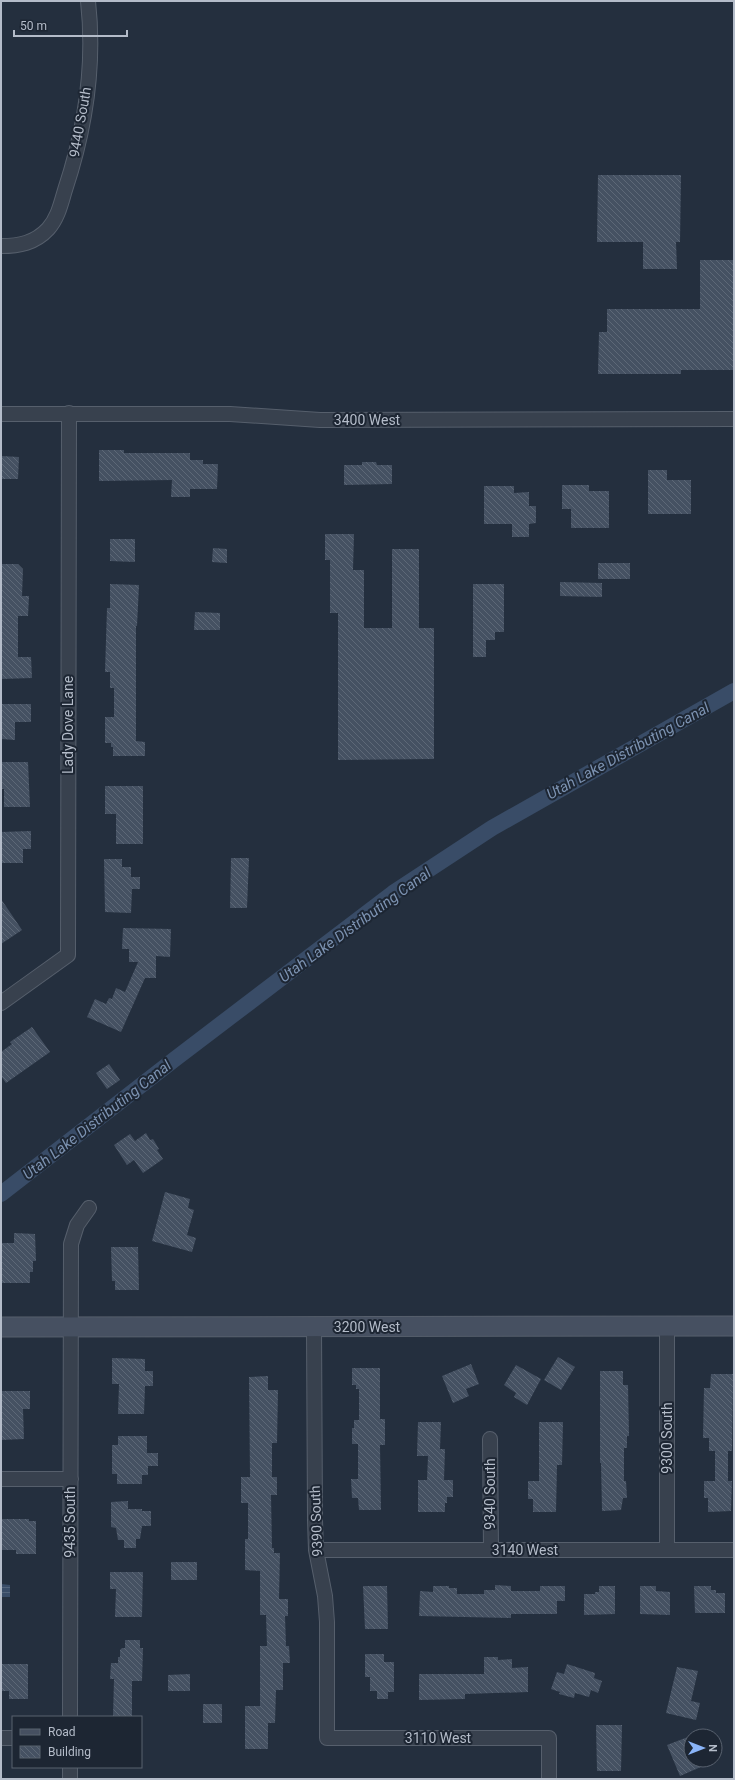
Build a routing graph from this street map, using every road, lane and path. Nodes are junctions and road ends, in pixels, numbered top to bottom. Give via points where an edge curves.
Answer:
1 (88, 1) edge
2 (1, 246) edge
3 (69, 413) junction
4 (1, 414) edge
5 (734, 419) edge
6 (1, 1003) edge
7 (89, 1208) dead end
8 (667, 1326) junction
9 (734, 1326) edge
10 (1, 1327) edge
11 (71, 1327) junction
12 (314, 1327) junction
13 (490, 1438) dead end
14 (1, 1479) edge
15 (71, 1479) junction
16 (316, 1550) junction
17 (491, 1550) junction
18 (667, 1550) junction
19 (734, 1550) edge
20 (70, 1716) edge
21 (1, 1738) edge
22 (12, 1738) edge
23 (327, 1738) joint
24 (70, 1768) edge
25 (70, 1779) edge
26 (549, 1779) edge

1 - 2 street, 9440 South via 89,69 83,120 58,213 42,235 24,244
3 - 4 street, 3400 West
3 - 5 street, 3400 West via 230,414 320,420
3 - 6 street, Lady Dove Lane via 68,955
7 - 11 street, 9435 South via 77,1224 71,1244
8 - 9 street, 3200 West
8 - 12 street, 3200 West
8 - 18 street, 9300 South
10 - 11 street, 3200 West
11 - 12 street, 3200 West
11 - 15 street, 9435 South
12 - 16 street, 9390 South
13 - 17 street, 9340 South
14 - 15 street
15 - 20 street, 9435 South
16 - 17 street, 3140 West
16 - 23 street, 9390 South via 326,1596
17 - 18 street, 3140 West
18 - 19 street, 3140 West
21 - 22 street
23 - 26 street, 3110 West via 549,1738
24 - 25 street

